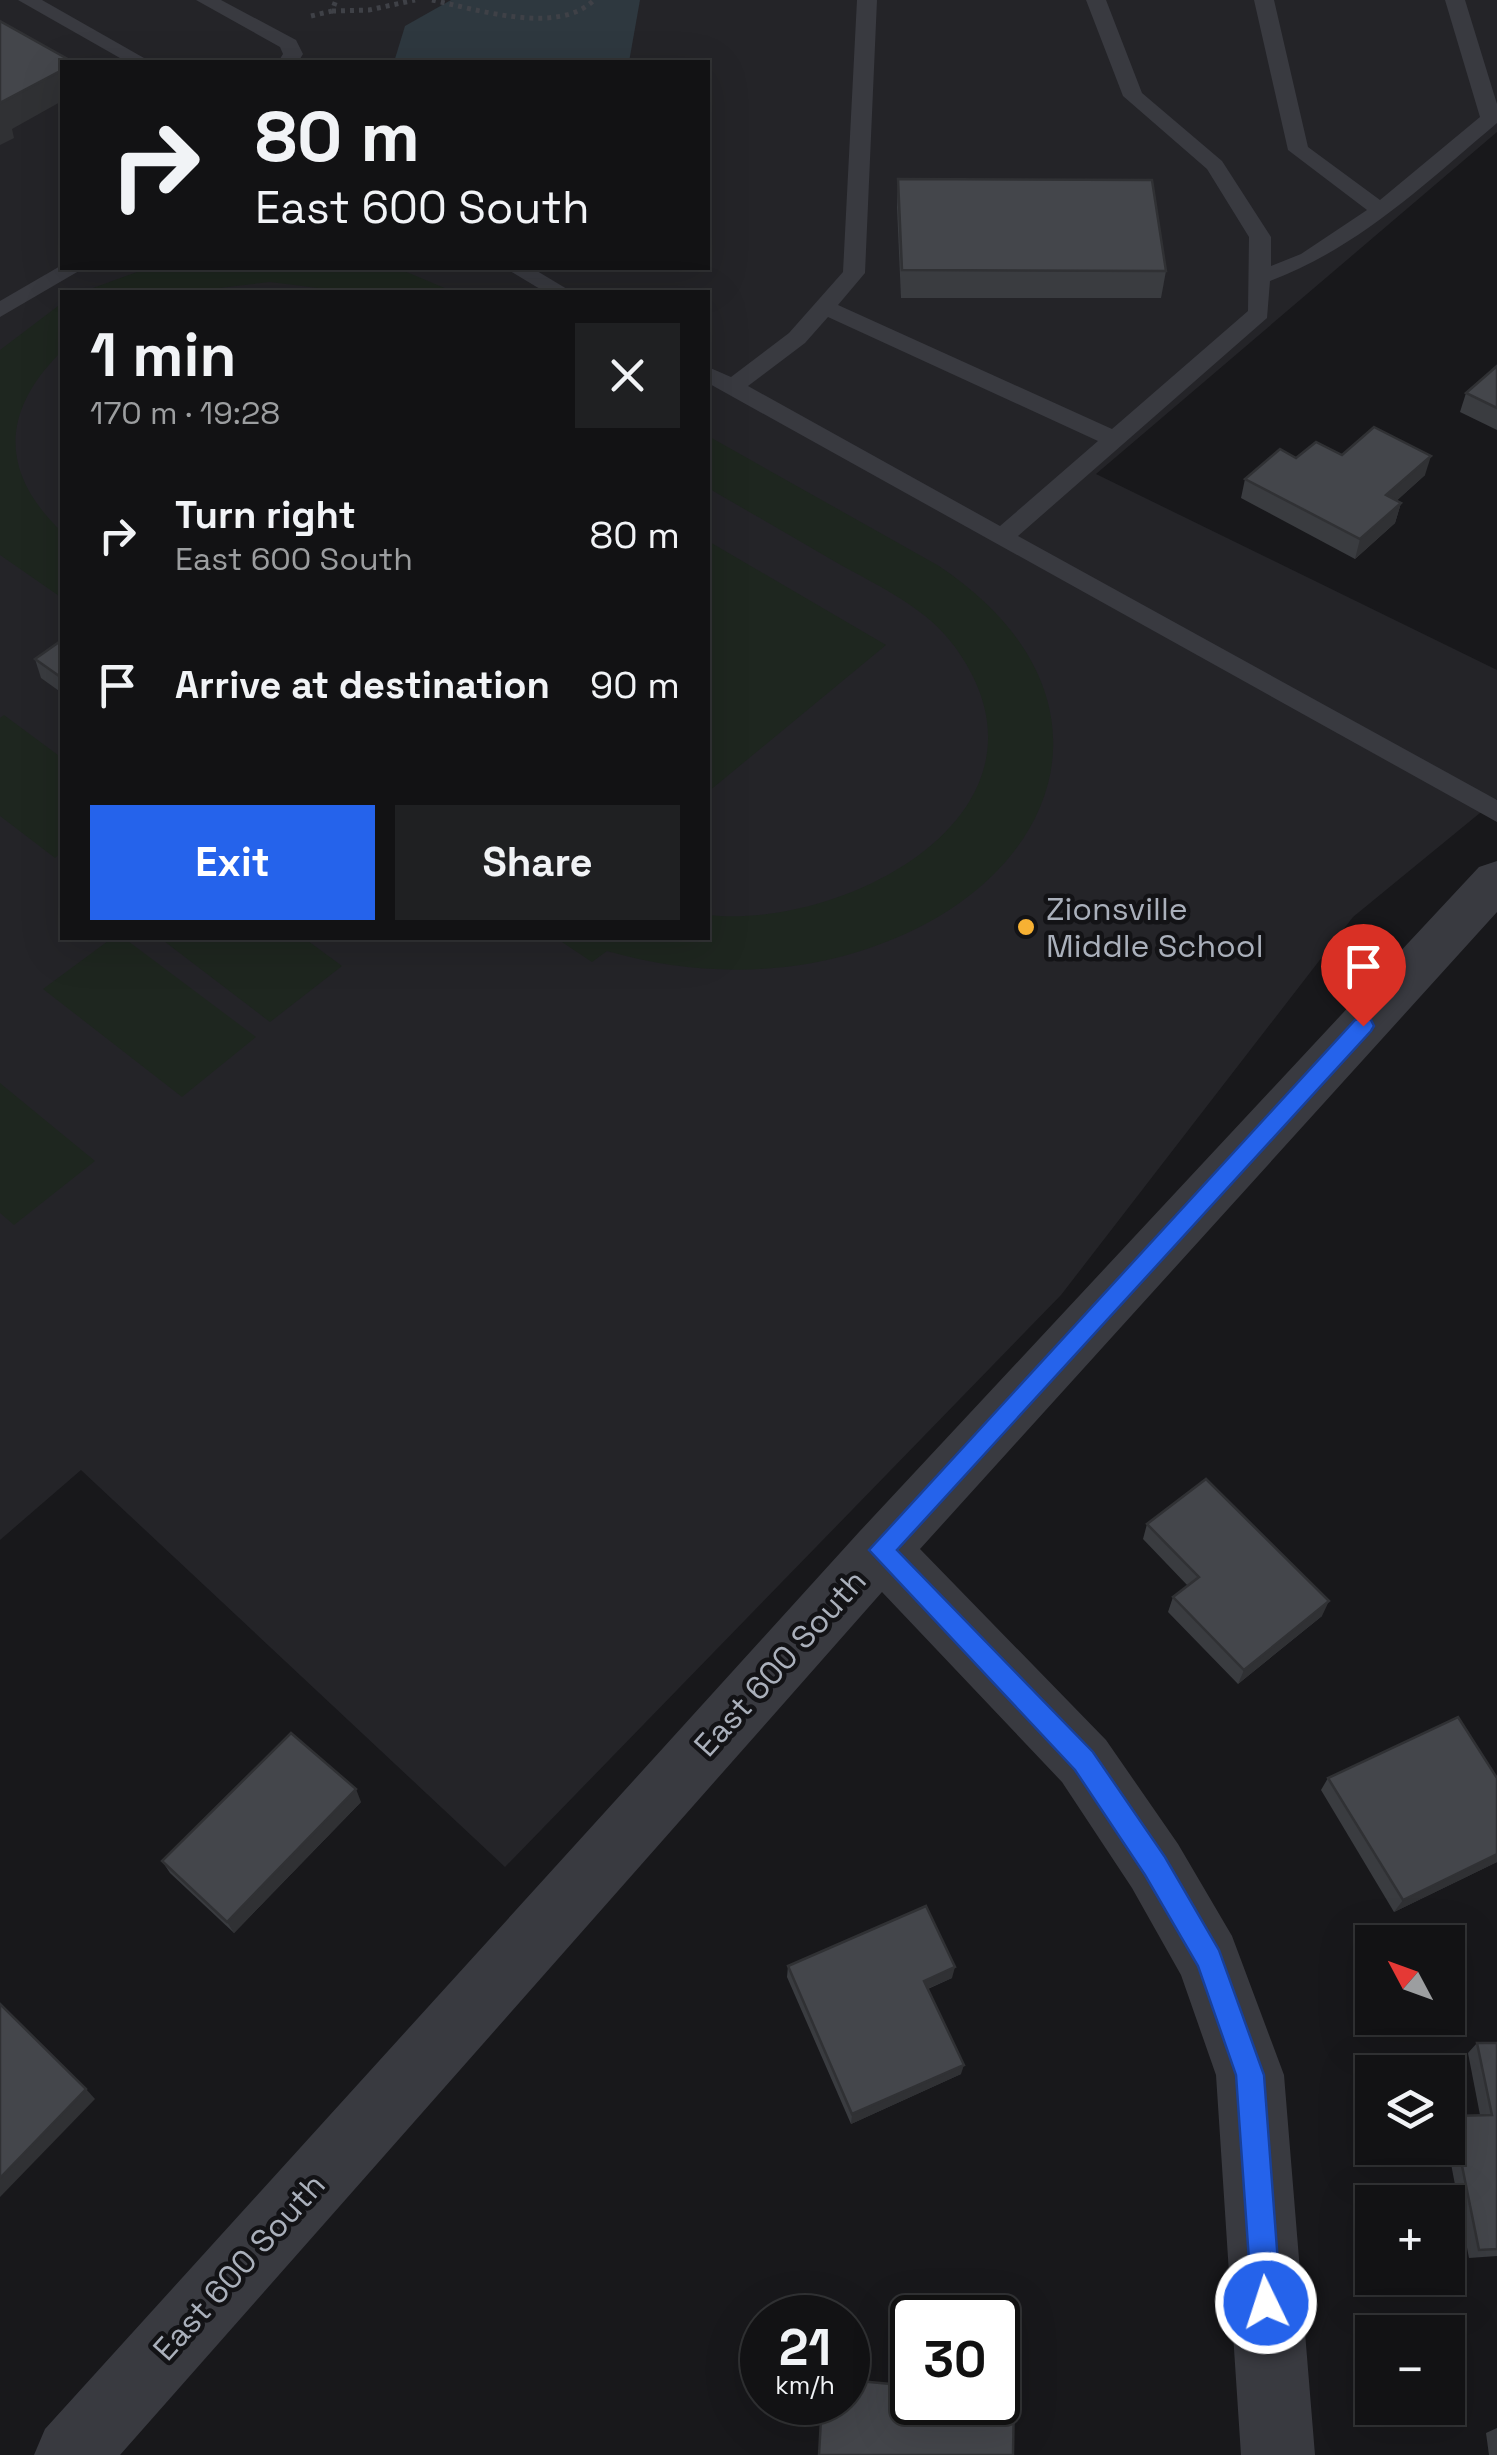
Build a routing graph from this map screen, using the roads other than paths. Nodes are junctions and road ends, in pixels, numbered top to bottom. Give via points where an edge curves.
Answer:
1 (28, 0) edge
2 (206, 0) edge
3 (867, 0) edge
4 (1096, 0) edge
5 (1264, 0) edge
6 (1456, 0) edge
7 (137, 60) edge
8 (289, 60) edge
9 (1381, 210) junction
10 (70, 270) edge
11 (520, 270) edge
12 (1259, 278) junction
13 (557, 290) edge
14 (824, 307) junction
15 (0, 310) edge
16 (710, 375) edge
17 (732, 388) junction
18 (1114, 438) junction
19 (1002, 537) junction
20 (1497, 812) edge
21 (1497, 880) edge
22 (881, 1550) junction
23 (71, 2455) edge
24 (1278, 2455) edge

1 - 7 lane
2 - 8 lane via 289,44
3 - 14 lane via 854,272
4 - 12 lane via 1133,96 1215,165 1260,238
5 - 9 lane via 1298,150
6 - 9 lane via 1491,118
9 - 12 lane via 1309,259
10 - 15 lane
11 - 13 lane
12 - 18 lane via 1259,313
14 - 17 lane via 797,338
14 - 18 lane
16 - 17 lane
17 - 19 lane
18 - 19 lane
19 - 20 lane
21 - 22 street, East 600 South
22 - 23 street, East 600 South
22 - 24 street via 1084,1761 1210,1959 1250,2075

